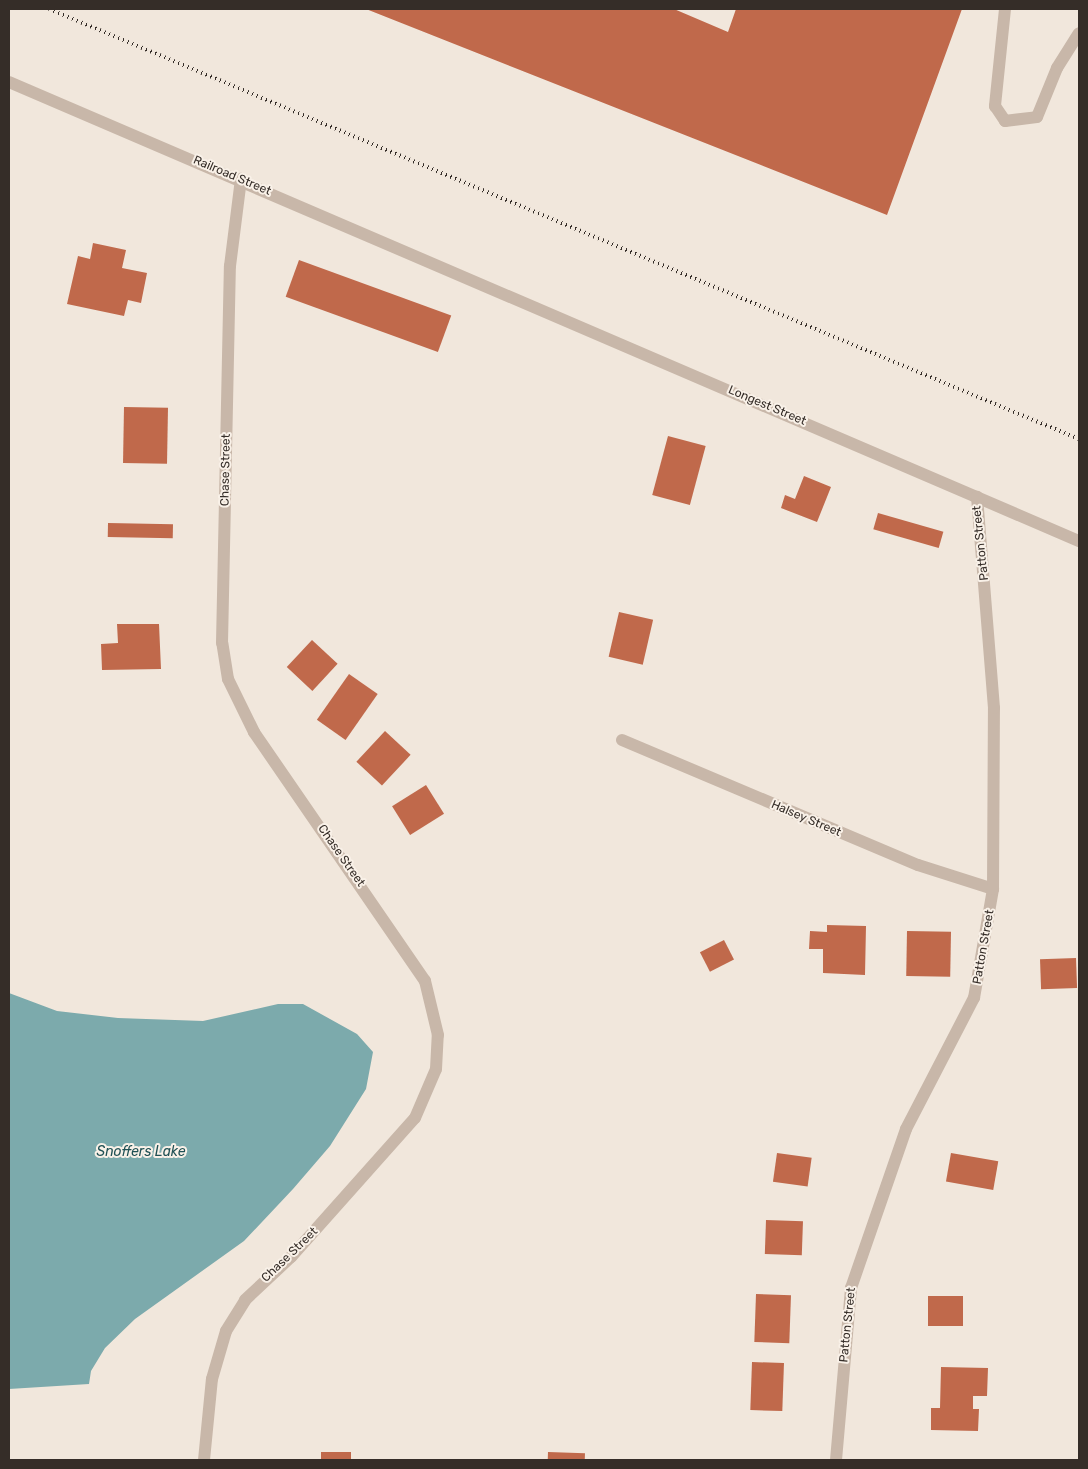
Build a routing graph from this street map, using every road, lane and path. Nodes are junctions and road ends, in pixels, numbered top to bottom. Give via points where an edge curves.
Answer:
1 (1006, 9) edge
2 (1079, 34) edge
3 (9, 82) edge
4 (241, 179) junction
5 (454, 271) joint
6 (977, 497) junction
7 (1079, 542) edge
8 (622, 740) dead end
9 (993, 889) junction
10 (204, 1460) edge
11 (836, 1460) edge

1 - 2 street via 995,106 1005,121 1037,116 1057,68
3 - 4 street, Railroad Street
4 - 5 street, Railroad Street
4 - 10 street, Chase Street via 230,266 222,643 228,680 254,732 425,981 438,1036 436,1069 415,1118 291,1257 245,1300 226,1332 212,1379
5 - 6 street, Longest Street
6 - 7 street, Longest Street
6 - 9 street, Patton Street via 994,708
8 - 9 street, Halsey Street via 918,865
9 - 11 street, Patton Street via 974,998 906,1130 851,1288

